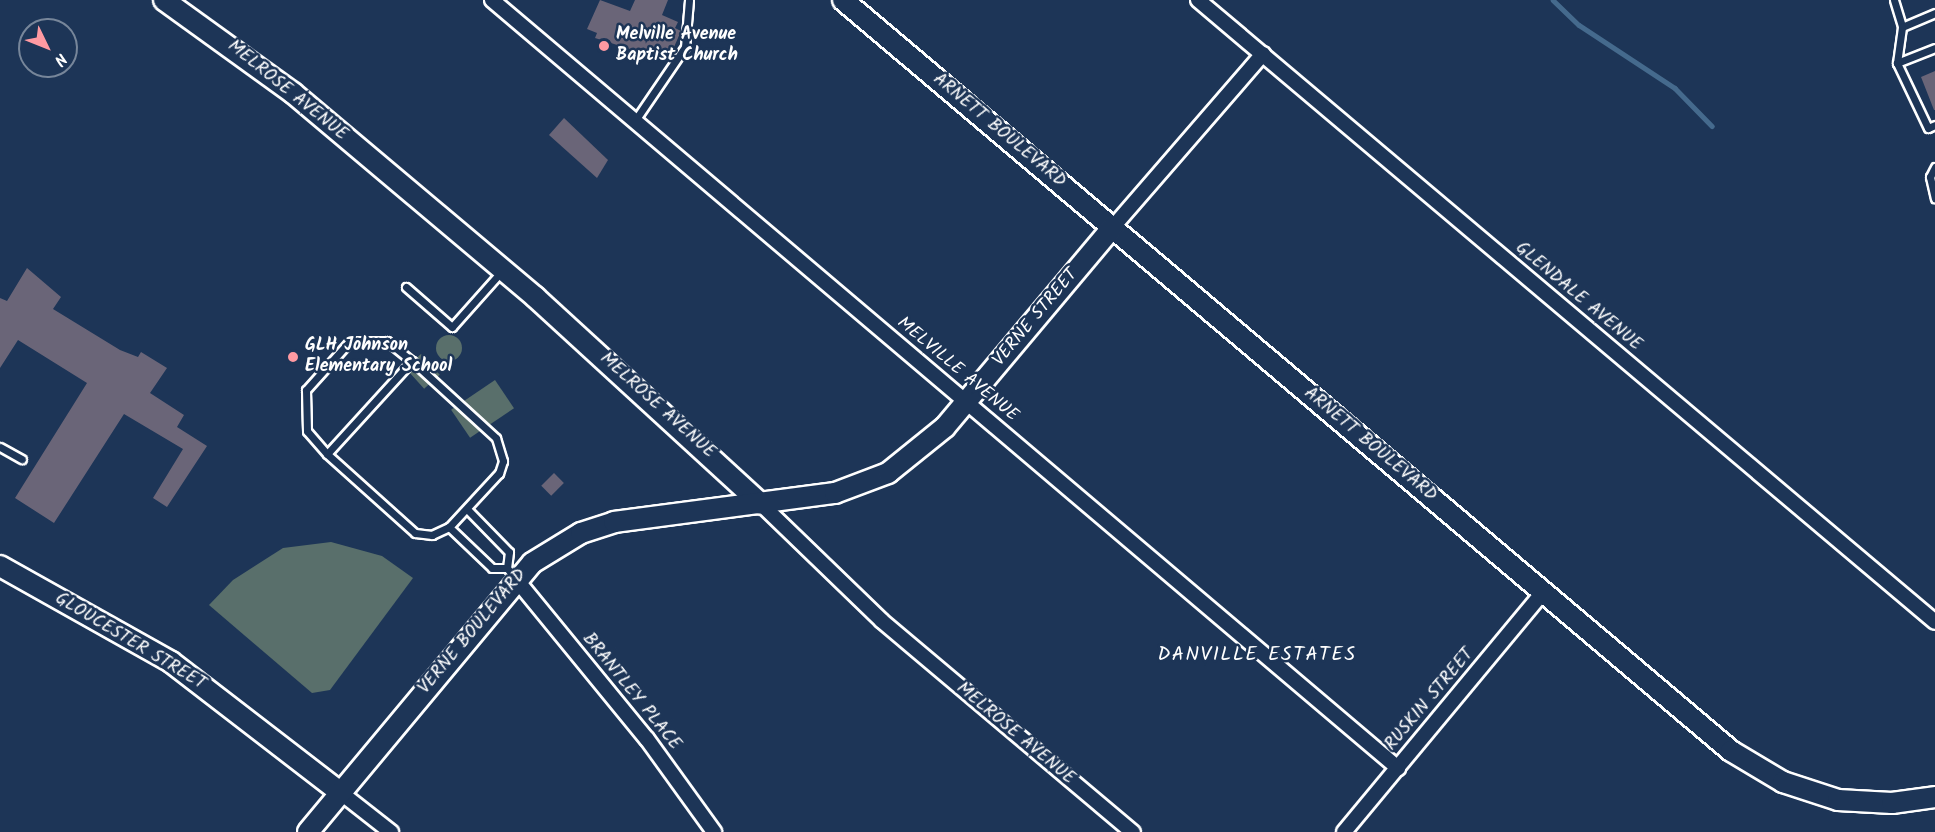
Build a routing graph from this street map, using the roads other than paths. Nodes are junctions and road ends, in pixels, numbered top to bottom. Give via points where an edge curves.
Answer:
1 (164, 0) edge
2 (689, 0) edge
3 (843, 0) edge
4 (1198, 0) edge
5 (1894, 0) edge
6 (500, 3) edge
7 (1935, 13) edge
8 (1902, 27) junction
9 (1935, 48) edge
10 (1263, 54) junction
11 (1897, 63) junction
12 (634, 122) junction
13 (1935, 125) edge
14 (1935, 167) edge
15 (1935, 198) edge
16 (1113, 227) junction
17 (503, 270) junction
18 (405, 287) dead end
19 (412, 361) junction
20 (966, 401) junction
21 (0, 447) edge
22 (327, 454) junction
23 (22, 459) dead end
24 (761, 504) junction
25 (467, 508) junction
26 (449, 527) junction
27 (0, 566) edge
28 (511, 573) junction
29 (1544, 591) junction
30 (1935, 622) edge
31 (1398, 768) junction
32 (340, 792) junction
33 (1935, 797) edge
34 (308, 832) edge
35 (391, 832) edge
36 (714, 832) edge
37 (1133, 832) edge
38 (1344, 832) edge

1 - 17 street, MELROSE AVENUE via 285,86
2 - 12 lane via 685,47
3 - 16 street, ARNETT BOULEVARD
4 - 10 street, GLENDALE AVENUE
5 - 8 lane
6 - 12 street, MELVILLE AVENUE
7 - 8 lane
8 - 11 lane
9 - 11 lane
10 - 16 street, VERNE STREET
10 - 30 street, GLENDALE AVENUE
11 - 13 lane via 1928,128
12 - 20 street, MELVILLE AVENUE
14 - 15 lane via 1930,177
16 - 20 street, VERNE STREET
16 - 29 street, ARNETT BOULEVARD
17 - 18 lane via 452,327
17 - 24 street, MELROSE AVENUE
19 - 22 lane
19 - 22 lane via 387,341 350,341 306,390 307,431
19 - 25 lane via 496,438 501,448 499,473
20 - 24 street, VERNE STREET via 929,443 888,473 835,493
20 - 31 street, MELVILLE AVENUE
21 - 23 lane
22 - 26 lane via 415,533 432,535
24 - 28 street, VERNE BOULEVARD via 614,522 555,546
24 - 37 street, MELROSE AVENUE via 882,621
25 - 26 lane
25 - 28 lane via 509,552
26 - 28 lane via 492,568
27 - 32 street, GLOUCESTER STREET via 171,662
28 - 32 street, VERNE BOULEVARD
28 - 36 street, BRANTLEY PLACE via 647,739
29 - 31 street, RUSKIN STREET
29 - 33 street, ARNETT BOULEVARD via 1731,751 1783,782 1814,795 1868,803
31 - 38 street, RUSKIN STREET
32 - 34 street, VERNE BOULEVARD
32 - 35 street

